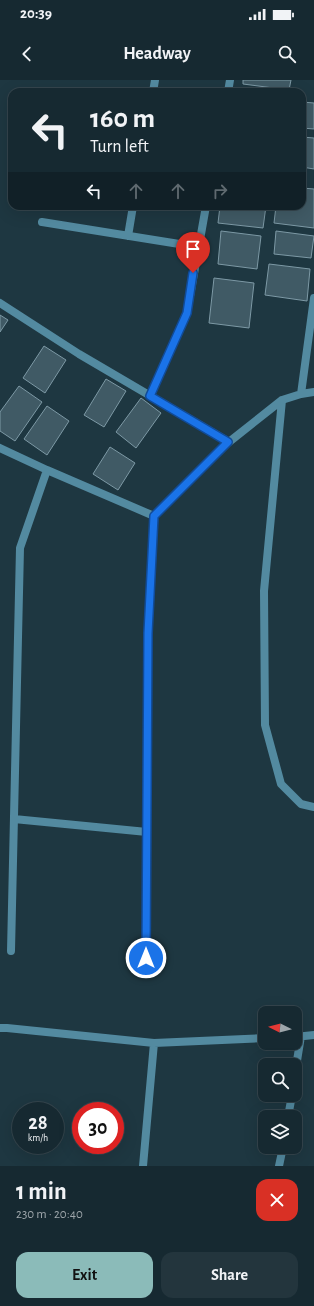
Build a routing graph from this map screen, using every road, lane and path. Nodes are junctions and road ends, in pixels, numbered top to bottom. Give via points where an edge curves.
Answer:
1 (132, 210) edge
2 (205, 210) edge
3 (42, 222) dead end
4 (128, 236) junction
5 (198, 247) junction
6 (314, 298) edge
7 (0, 303) edge
8 (314, 392) edge
9 (301, 394) junction
10 (150, 396) junction
11 (282, 400) junction
12 (228, 442) junction
13 (0, 448) edge
14 (48, 470) junction
15 (154, 516) junction
16 (314, 808) edge
17 (14, 819) junction
18 (147, 832) junction
19 (11, 951) dead end
20 (146, 958) dead end
21 (0, 1028) edge
22 (314, 1035) edge
23 (302, 1036) edge
24 (258, 1038) edge
25 (154, 1043) junction
26 (282, 1154) edge
27 (143, 1166) edge
28 (279, 1166) edge

1 - 4 street
2 - 5 street
3 - 4 street
4 - 5 street
5 - 10 street via 187,313
6 - 9 street
7 - 10 street
8 - 9 street
9 - 11 street
10 - 12 street
11 - 12 street
11 - 16 street via 264,591 266,725 281,784 301,804
12 - 15 street
13 - 14 street
14 - 15 street
14 - 17 street via 20,548
15 - 18 street via 148,633
17 - 18 street
17 - 19 street
18 - 20 street
21 - 25 street
22 - 23 street
24 - 25 street
25 - 27 street
26 - 28 street

